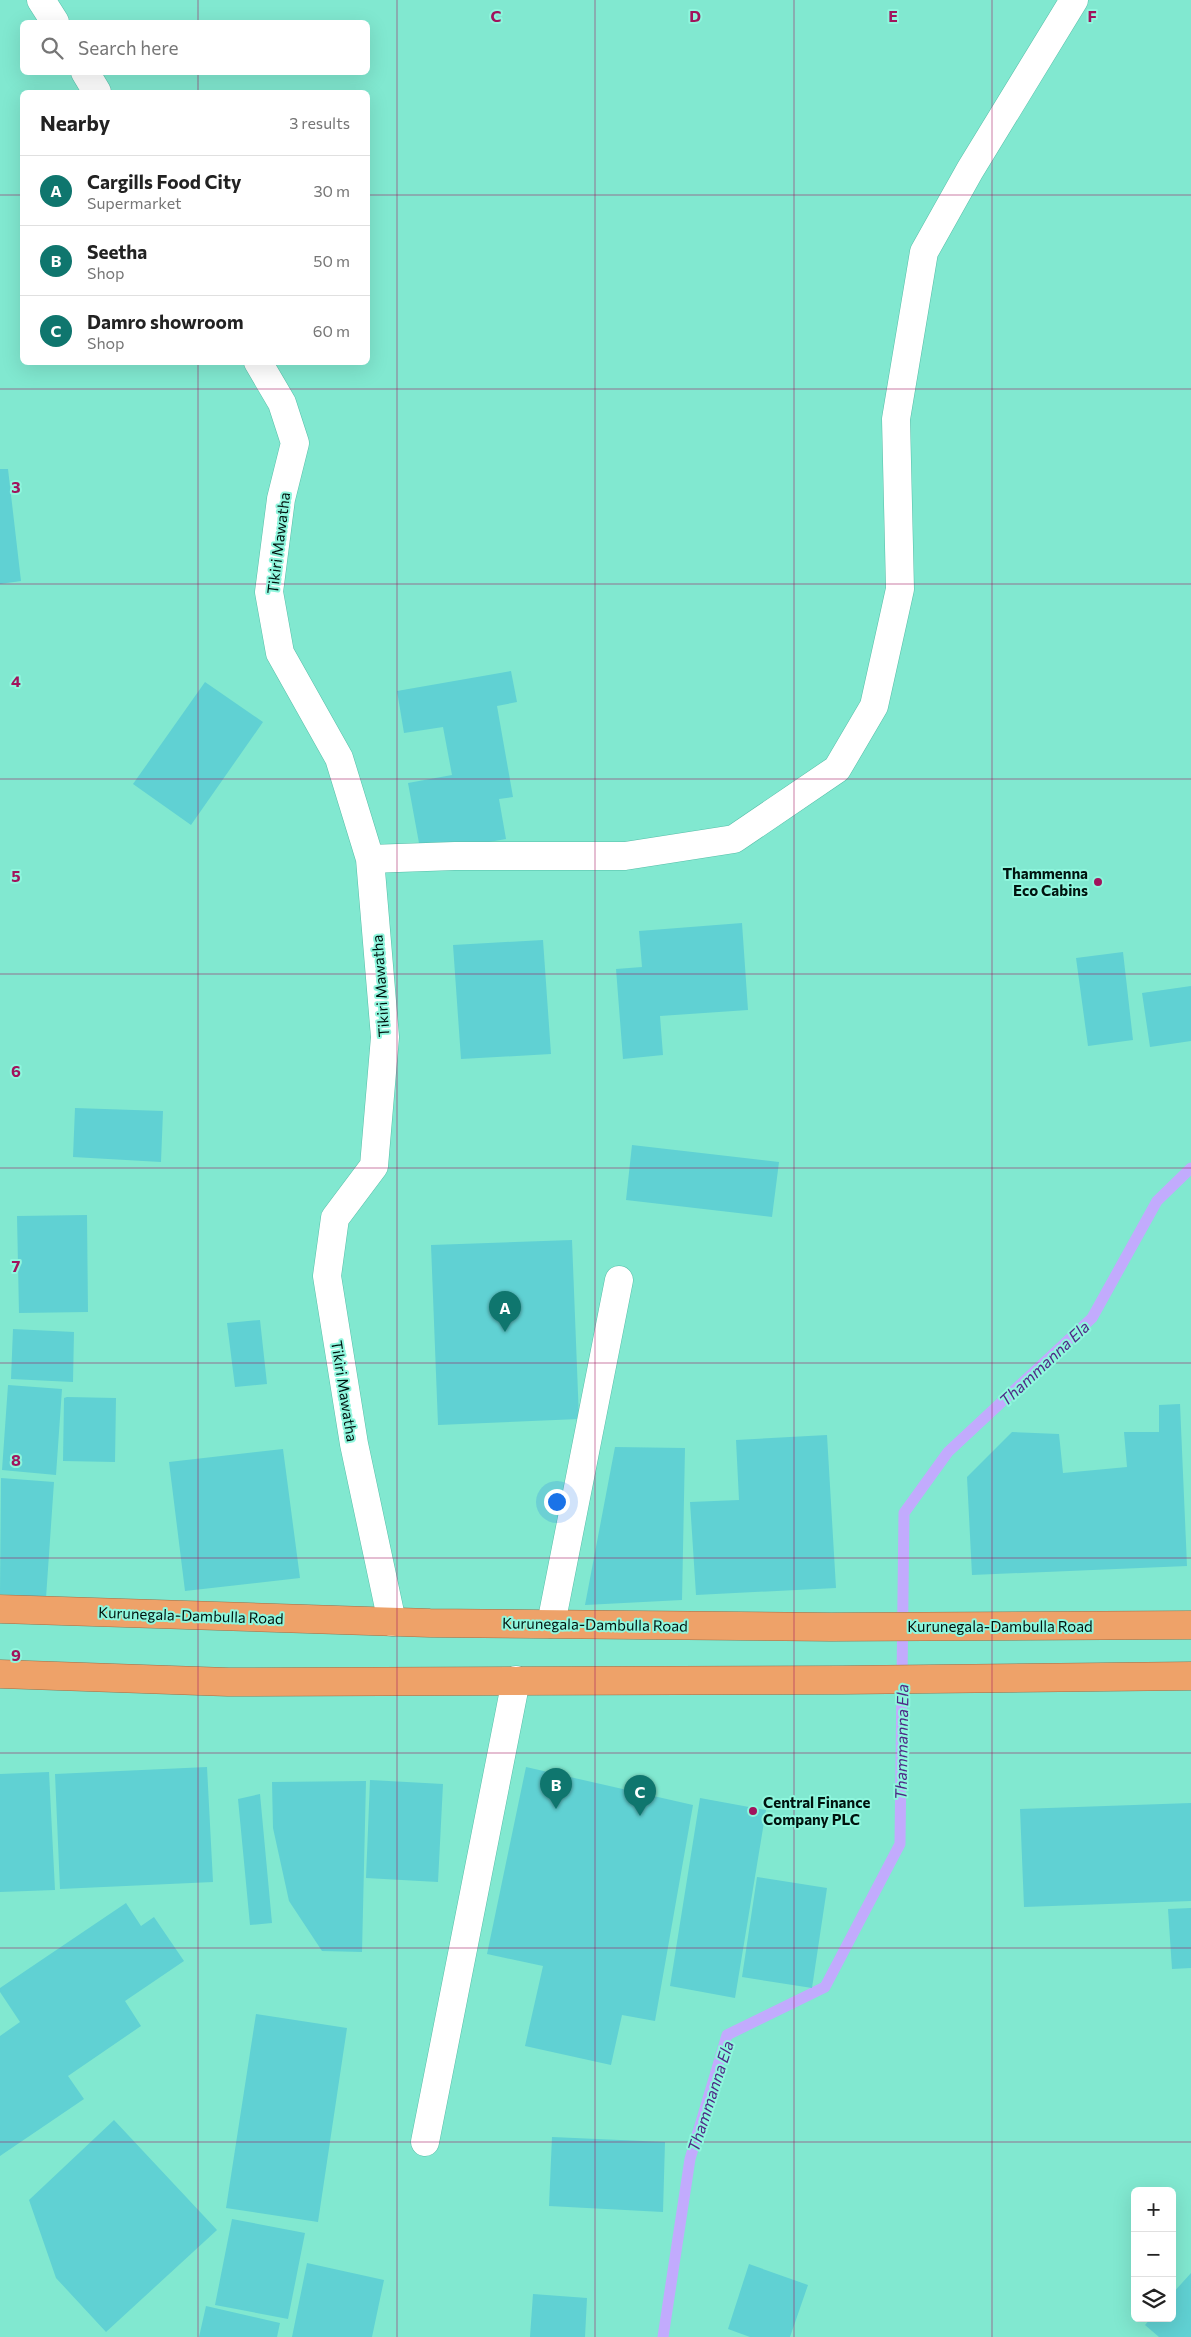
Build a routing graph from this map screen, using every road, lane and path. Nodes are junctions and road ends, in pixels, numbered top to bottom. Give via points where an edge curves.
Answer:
1 (41, 0) edge
2 (1074, 0) edge
3 (53, 20) edge
4 (87, 75) edge
5 (96, 90) edge
6 (260, 365) edge
7 (370, 859) junction
8 (619, 1280) dead end
9 (0, 1609) edge
10 (392, 1622) junction
11 (552, 1624) junction
12 (1191, 1625) edge
13 (0, 1674) edge
14 (1191, 1676) edge
15 (516, 1680) junction
16 (425, 2142) dead end

1 - 3 street
2 - 7 street via 924,252 896,419 900,588 874,706 837,769 734,839 625,856
4 - 5 street
6 - 7 street, Tikiri Mawatha via 282,403 295,442 281,499 270,592 280,653 339,758
7 - 10 street, Tikiri Mawatha via 385,1037 374,1166 335,1218 327,1276 354,1444
8 - 11 street
9 - 10 highway, Kurunegala-Dambulla Road
10 - 11 highway, Kurunegala-Dambulla Road
11 - 12 highway, Kurunegala-Dambulla Road via 831,1627
13 - 15 highway via 228,1682
14 - 15 highway
15 - 16 street

